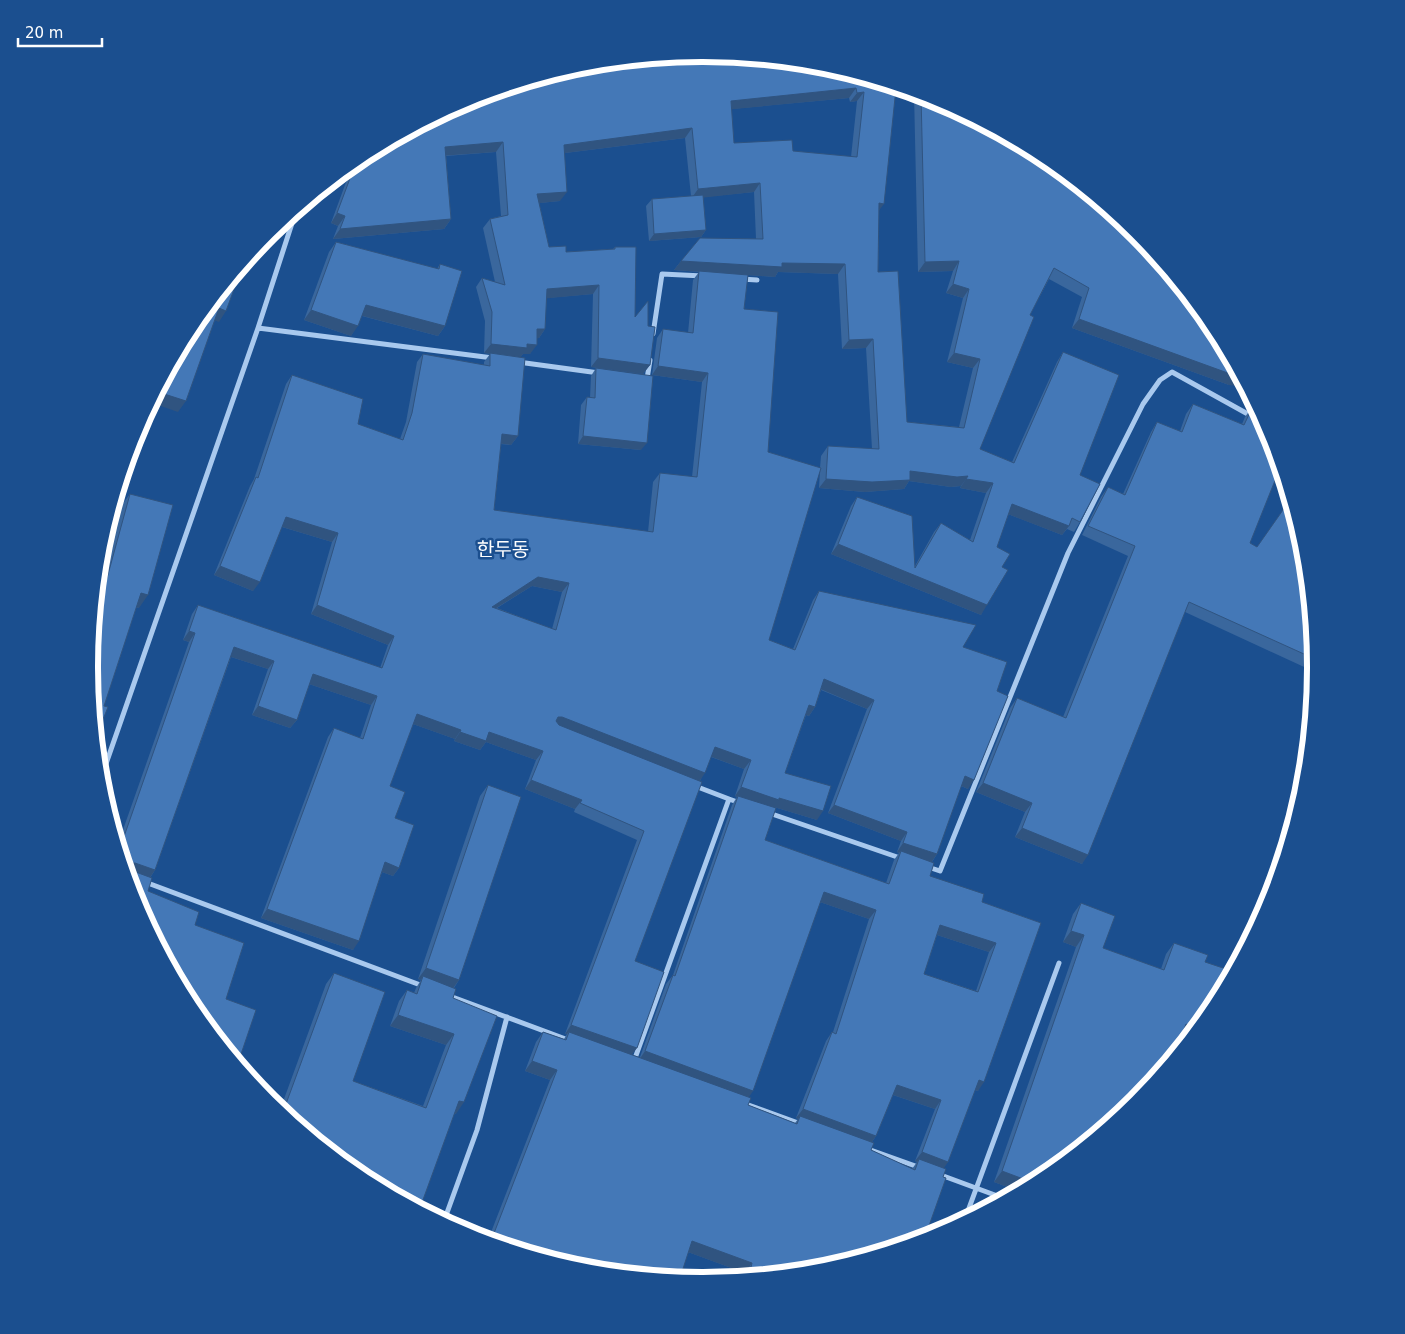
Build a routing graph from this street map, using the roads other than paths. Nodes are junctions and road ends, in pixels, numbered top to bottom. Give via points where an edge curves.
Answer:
1 (292, 225) edge
2 (710, 277) edge
3 (738, 279) edge
4 (757, 280) edge
5 (258, 328) junction
6 (652, 341) edge
7 (651, 350) edge
8 (503, 360) edge
9 (513, 361) edge
10 (609, 374) edge
11 (637, 378) edge
12 (1252, 417) edge
13 (106, 763) edge
14 (692, 785) edge
15 (729, 800) junction
16 (748, 806) edge
17 (766, 812) edge
18 (912, 862) edge
19 (922, 865) edge
20 (137, 879) edge
21 (1059, 963) dead end
22 (433, 990) edge
23 (442, 993) edge
24 (507, 1017) junction
25 (579, 1044) edge
26 (624, 1060) edge
27 (633, 1063) junction
28 (642, 1067) edge
29 (735, 1100) edge
30 (809, 1127) edge
31 (856, 1144) edge
32 (976, 1188) junction
33 (996, 1196) edge
34 (968, 1210) edge
35 (446, 1214) edge

1 - 5 street
2 - 6 street via 662,274
3 - 4 street
5 - 8 street
5 - 13 street
7 - 11 street via 647,379
9 - 10 street
12 - 19 street via 1172,372 1160,380 1143,404 1068,552 940,871
14 - 15 street
15 - 16 street
15 - 27 street
17 - 18 street
20 - 22 street
21 - 32 street
23 - 24 street
24 - 25 street
24 - 35 street via 476,1130
26 - 27 street
27 - 28 street
29 - 30 street
31 - 32 street
32 - 33 street
32 - 34 street

